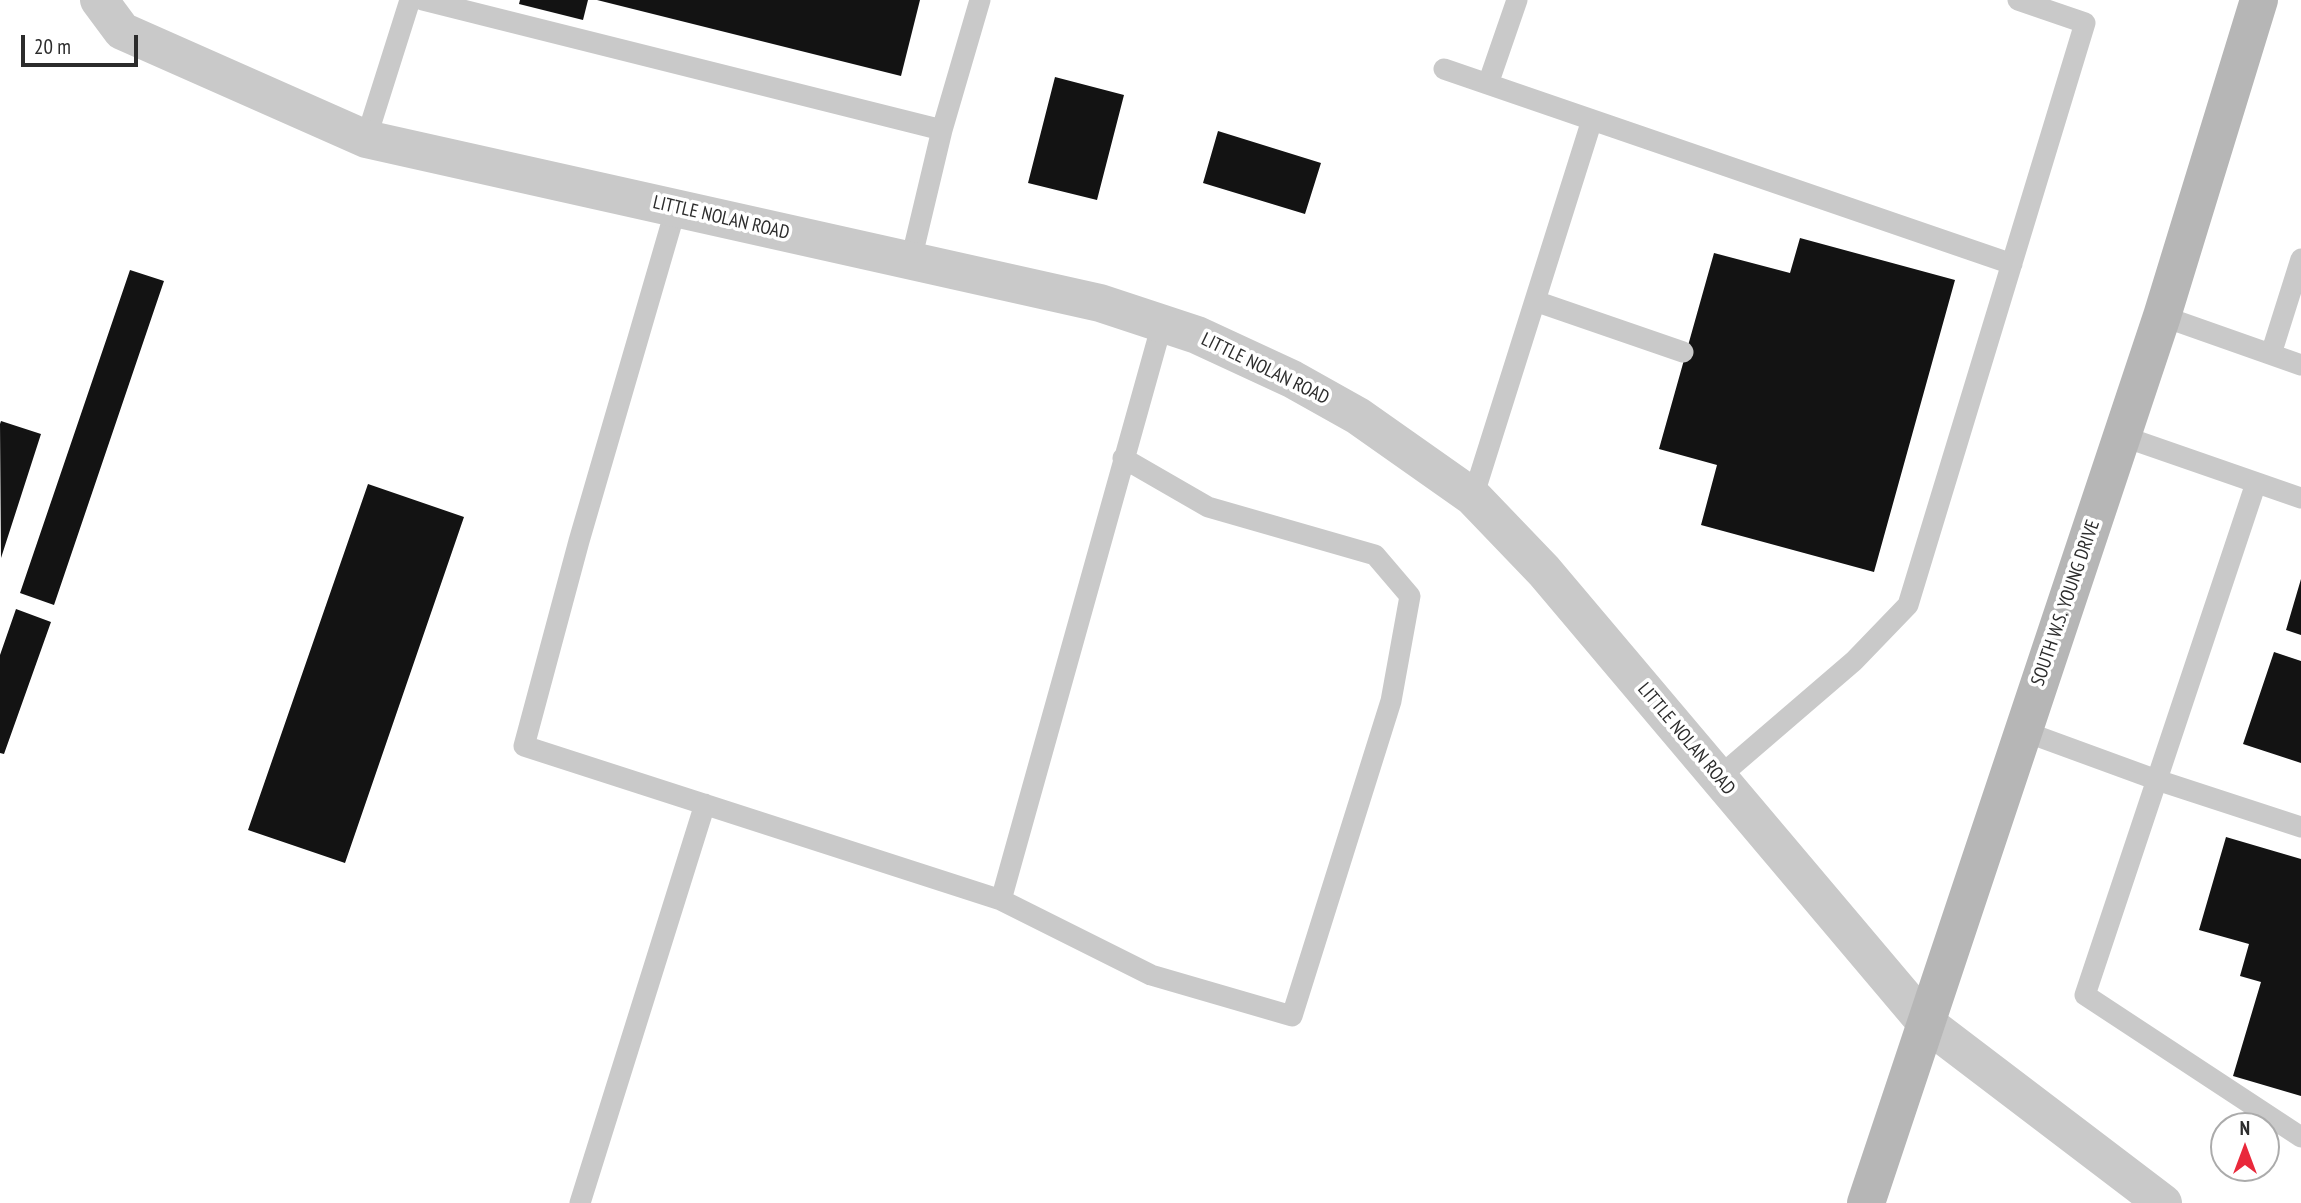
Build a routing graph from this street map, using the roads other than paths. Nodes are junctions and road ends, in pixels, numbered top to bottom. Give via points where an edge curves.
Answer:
1 (99, 0) edge
2 (410, 0) edge
3 (423, 0) edge
4 (980, 0) edge
5 (1517, 0) edge
6 (2018, 0) edge
7 (2259, 0) edge
8 (1444, 69) dead end
9 (1488, 84) junction
10 (1592, 120) junction
11 (942, 130) junction
12 (366, 139) junction
13 (676, 208) junction
14 (2301, 259) edge
15 (911, 260) junction
16 (2012, 264) junction
17 (1535, 302) junction
18 (2162, 316) junction
19 (1162, 324) junction
20 (1683, 352) dead end
21 (2271, 354) junction
22 (2301, 365) edge
23 (2122, 436) junction
24 (1123, 458) junction
25 (2256, 483) junction
26 (1473, 497) junction
27 (2301, 498) edge
28 (2023, 731) junction
29 (1719, 777) junction
30 (2157, 780) junction
31 (705, 804) junction
32 (2301, 827) edge
33 (1001, 900) junction
34 (1925, 1022) junction
35 (2301, 1137) edge
36 (580, 1203) edge
37 (1866, 1203) edge
38 (2163, 1203) edge

1 - 12 street, LITTLE NOLAN ROAD via 122,31
2 - 12 lane
3 - 11 lane
4 - 11 lane
5 - 9 lane
6 - 16 lane via 2085,23
7 - 18 main road, SOUTH W.S. YOUNG DRIVE
8 - 9 lane
9 - 10 lane
10 - 16 lane
10 - 17 lane
11 - 15 lane
12 - 13 street, LITTLE NOLAN ROAD
13 - 15 street, LITTLE NOLAN ROAD
13 - 31 lane via 524,746
14 - 21 lane
15 - 19 street, LITTLE NOLAN ROAD via 1100,303
16 - 29 lane via 1908,605 1854,662
17 - 20 lane
17 - 26 lane
18 - 21 lane
18 - 23 main road, SOUTH W.S. YOUNG DRIVE
19 - 24 lane
19 - 26 street, LITTLE NOLAN ROAD via 1197,335 1292,379 1358,416
21 - 22 lane
23 - 25 lane
23 - 28 main road, SOUTH W.S. YOUNG DRIVE
24 - 33 lane
24 - 33 lane via 1208,507 1375,555 1410,596 1391,701 1292,1016 1151,975
25 - 27 lane
25 - 30 lane
26 - 29 street, LITTLE NOLAN ROAD via 1544,571
28 - 30 lane
28 - 34 main road, SOUTH W.S. YOUNG DRIVE
29 - 34 street, LITTLE NOLAN ROAD
30 - 32 lane
30 - 35 lane via 2085,995
31 - 33 lane
31 - 36 lane
34 - 37 main road, SOUTH W.S. YOUNG DRIVE
34 - 38 street, LITTLE NOLAN ROAD

